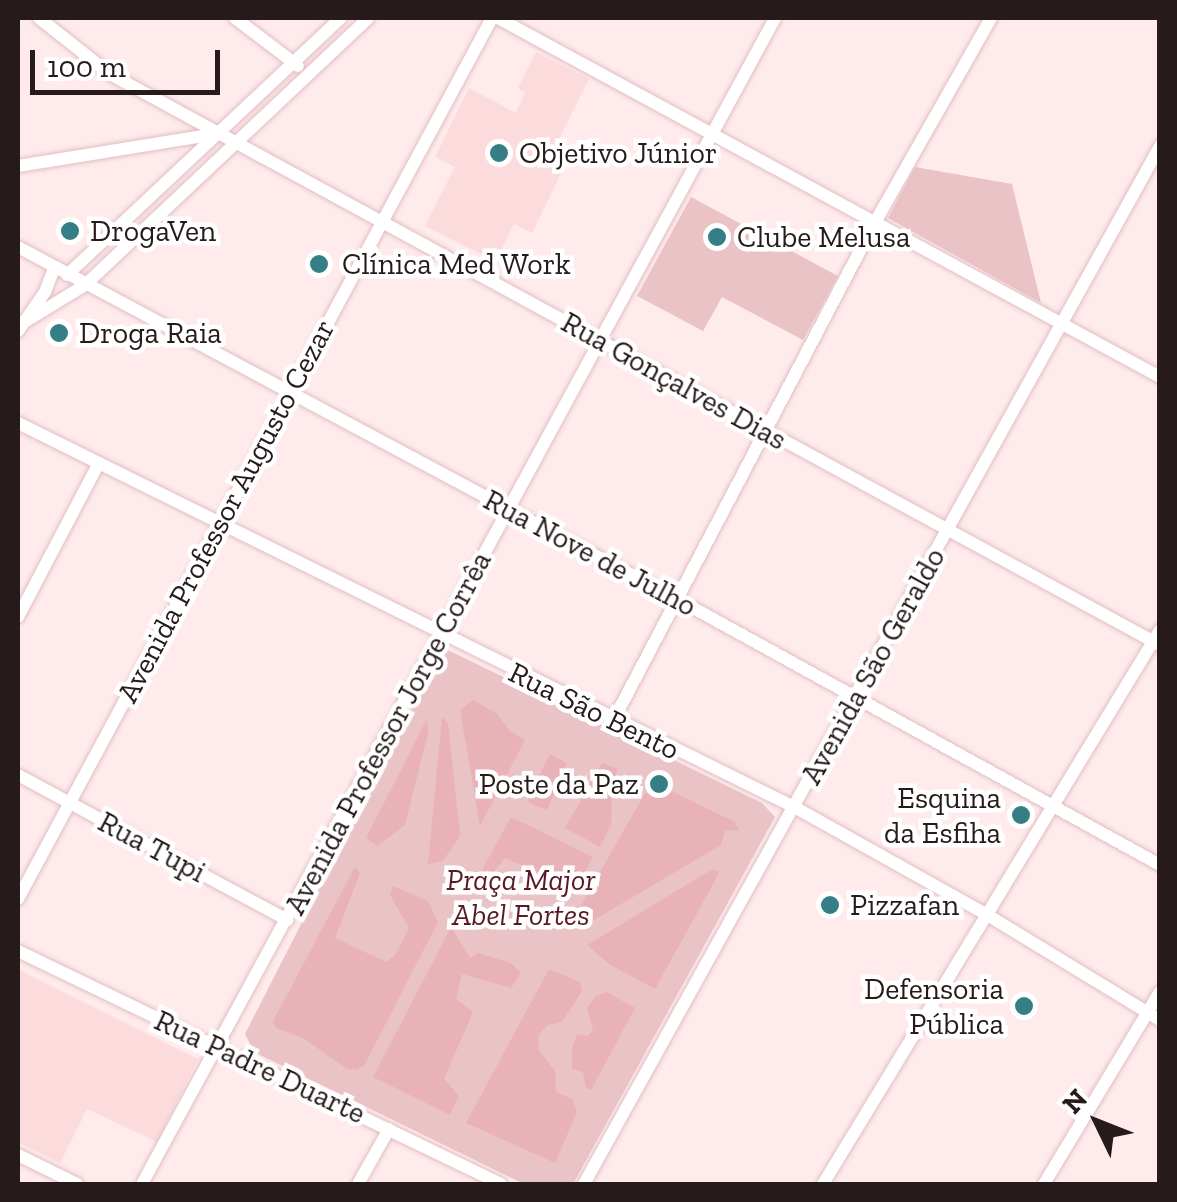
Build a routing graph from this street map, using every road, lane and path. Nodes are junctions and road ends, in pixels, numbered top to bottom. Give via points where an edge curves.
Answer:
1 (39, 18) edge
2 (235, 18) edge
3 (368, 18) edge
4 (495, 18) edge
5 (775, 18) edge
6 (990, 18) edge
7 (338, 20) edge
8 (349, 35) junction
9 (293, 63) junction
10 (309, 73) junction
11 (217, 134) junction
12 (712, 136) junction
13 (234, 142) junction
14 (1160, 146) edge
15 (18, 166) edge
16 (383, 222) junction
17 (874, 224) junction
18 (18, 247) edge
19 (60, 272) junction
20 (84, 285) junction
21 (1061, 324) junction
22 (20, 327) edge
23 (600, 340) junction
24 (1160, 377) edge
25 (290, 395) junction
26 (18, 423) edge
27 (766, 431) junction
28 (99, 463) junction
29 (508, 510) junction
30 (221, 523) junction
31 (947, 530) junction
32 (677, 599) junction
33 (18, 617) edge
34 (442, 635) junction
35 (1157, 639) edge
36 (857, 697) junction
37 (613, 721) junction
38 (18, 774) edge
39 (68, 802) junction
40 (1053, 806) junction
41 (796, 808) junction
42 (1160, 865) edge
43 (18, 899) edge
44 (989, 916) junction
45 (287, 920) junction
46 (18, 951) edge
47 (1160, 992) edge
48 (1153, 1016) edge
49 (218, 1048) junction
50 (389, 1129) junction
51 (18, 1156) edge
52 (77, 1184) edge
53 (142, 1184) edge
54 (358, 1184) edge
55 (502, 1184) edge
56 (584, 1184) edge
57 (822, 1184) edge
58 (1044, 1184) edge

1 - 11 street, Rua Gonçalves Dias via 110,74
2 - 9 street
3 - 8 street
4 - 12 street
4 - 16 street, Avenida Professor Augusto Cezar
5 - 12 street, Avenida Professor Jorge Corrêa
6 - 17 street
7 - 8 street
7 - 9 street
8 - 10 street
9 - 10 street
9 - 11 street
10 - 13 street
11 - 13 street, Rua Gonçalves Dias
11 - 15 street
11 - 19 street
12 - 17 street
12 - 23 street, Avenida Professor Jorge Corrêa
13 - 16 street, Rua Gonçalves Dias
13 - 20 street
14 - 21 street, Avenida São Geraldo
16 - 23 street, Rua Gonçalves Dias
16 - 25 street, Avenida Professor Augusto Cezar
17 - 21 street
17 - 27 street
18 - 19 street, Rua Nove de Julho
19 - 20 street, Rua Nove de Julho
19 - 22 street
20 - 22 street
20 - 25 street, Rua Nove de Julho
21 - 24 street
21 - 31 street, Avenida São Geraldo
23 - 27 street, Rua Gonçalves Dias
23 - 29 street, Avenida Professor Jorge Corrêa
25 - 29 street, Rua Nove de Julho
25 - 30 street, Avenida Professor Augusto Cezar
26 - 28 street, Rua São Bento
27 - 31 street, Rua Gonçalves Dias
27 - 32 street
28 - 30 street, Rua São Bento
28 - 33 street
29 - 32 street, Rua Nove de Julho
29 - 34 street, Avenida Professor Jorge Corrêa
30 - 34 street, Rua São Bento
30 - 39 street, Avenida Professor Augusto Cezar
31 - 35 street, Rua Gonçalves Dias
31 - 36 street, Avenida São Geraldo
32 - 36 street, Rua Nove de Julho
32 - 37 street
34 - 37 street, Rua São Bento
34 - 45 street, Avenida Professor Jorge Corrêa
35 - 40 street
36 - 40 street, Rua Nove de Julho
36 - 41 street, Avenida São Geraldo
37 - 41 street, Rua São Bento
38 - 39 street, Rua Tupi
39 - 43 street, Avenida Professor Augusto Cezar
39 - 45 street, Rua Tupi
40 - 42 street, Rua Nove de Julho
40 - 44 street
41 - 44 street, Rua São Bento
41 - 56 street, Avenida São Geraldo
44 - 48 street, Rua São Bento
44 - 57 street
45 - 49 street, Avenida Professor Jorge Corrêa
46 - 49 street, Rua Padre Duarte
47 - 48 street
48 - 58 street
49 - 50 street, Rua Padre Duarte
49 - 53 street, Avenida Professor Jorge Corrêa
50 - 54 street
50 - 55 street, Rua Padre Duarte
51 - 52 street

